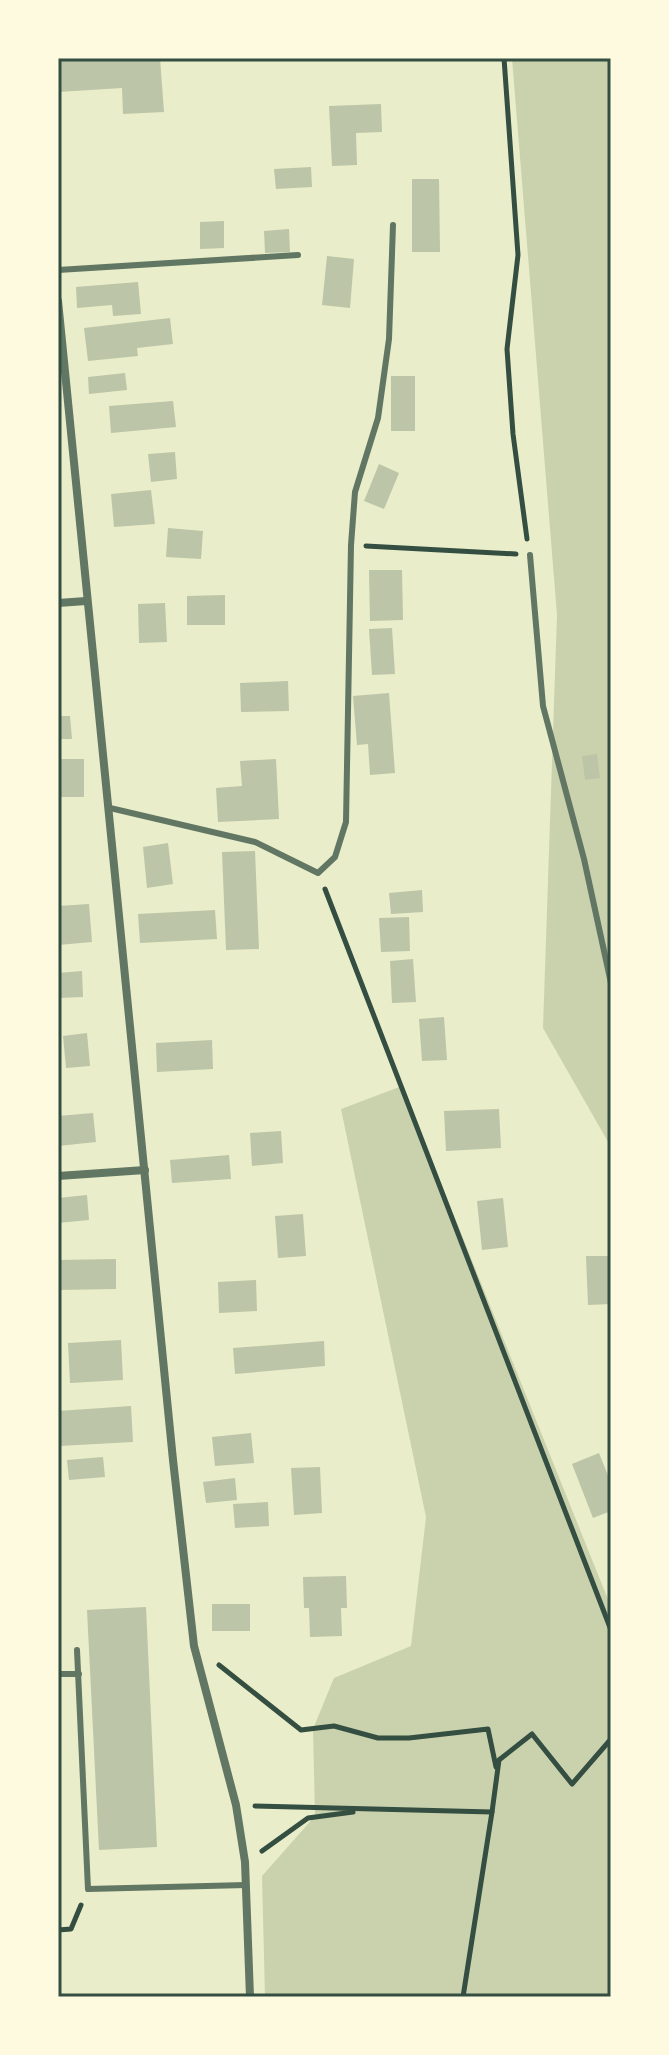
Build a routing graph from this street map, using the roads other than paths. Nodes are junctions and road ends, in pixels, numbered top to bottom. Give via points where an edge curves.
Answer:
1 (393, 225) dead end
2 (298, 255) dead end
3 (58, 270) edge
4 (58, 301) edge
5 (530, 555) road end
6 (86, 601) junction
7 (58, 603) edge
8 (110, 808) junction
9 (611, 983) edge
10 (145, 1170) junction
11 (58, 1176) edge
12 (77, 1650) dead end
13 (58, 1674) edge
14 (79, 1674) junction
15 (246, 1885) junction
16 (250, 1997) edge

1 - 8 lane via 389,339 378,418 355,492 346,822 335,857 318,873 255,842
2 - 3 lane
4 - 6 street
5 - 9 lane via 543,706
6 - 7 street
6 - 8 street
8 - 10 street
10 - 11 street
10 - 15 street via 194,1646 236,1805
12 - 14 lane
13 - 14 lane
14 - 15 lane via 88,1889
15 - 16 street

